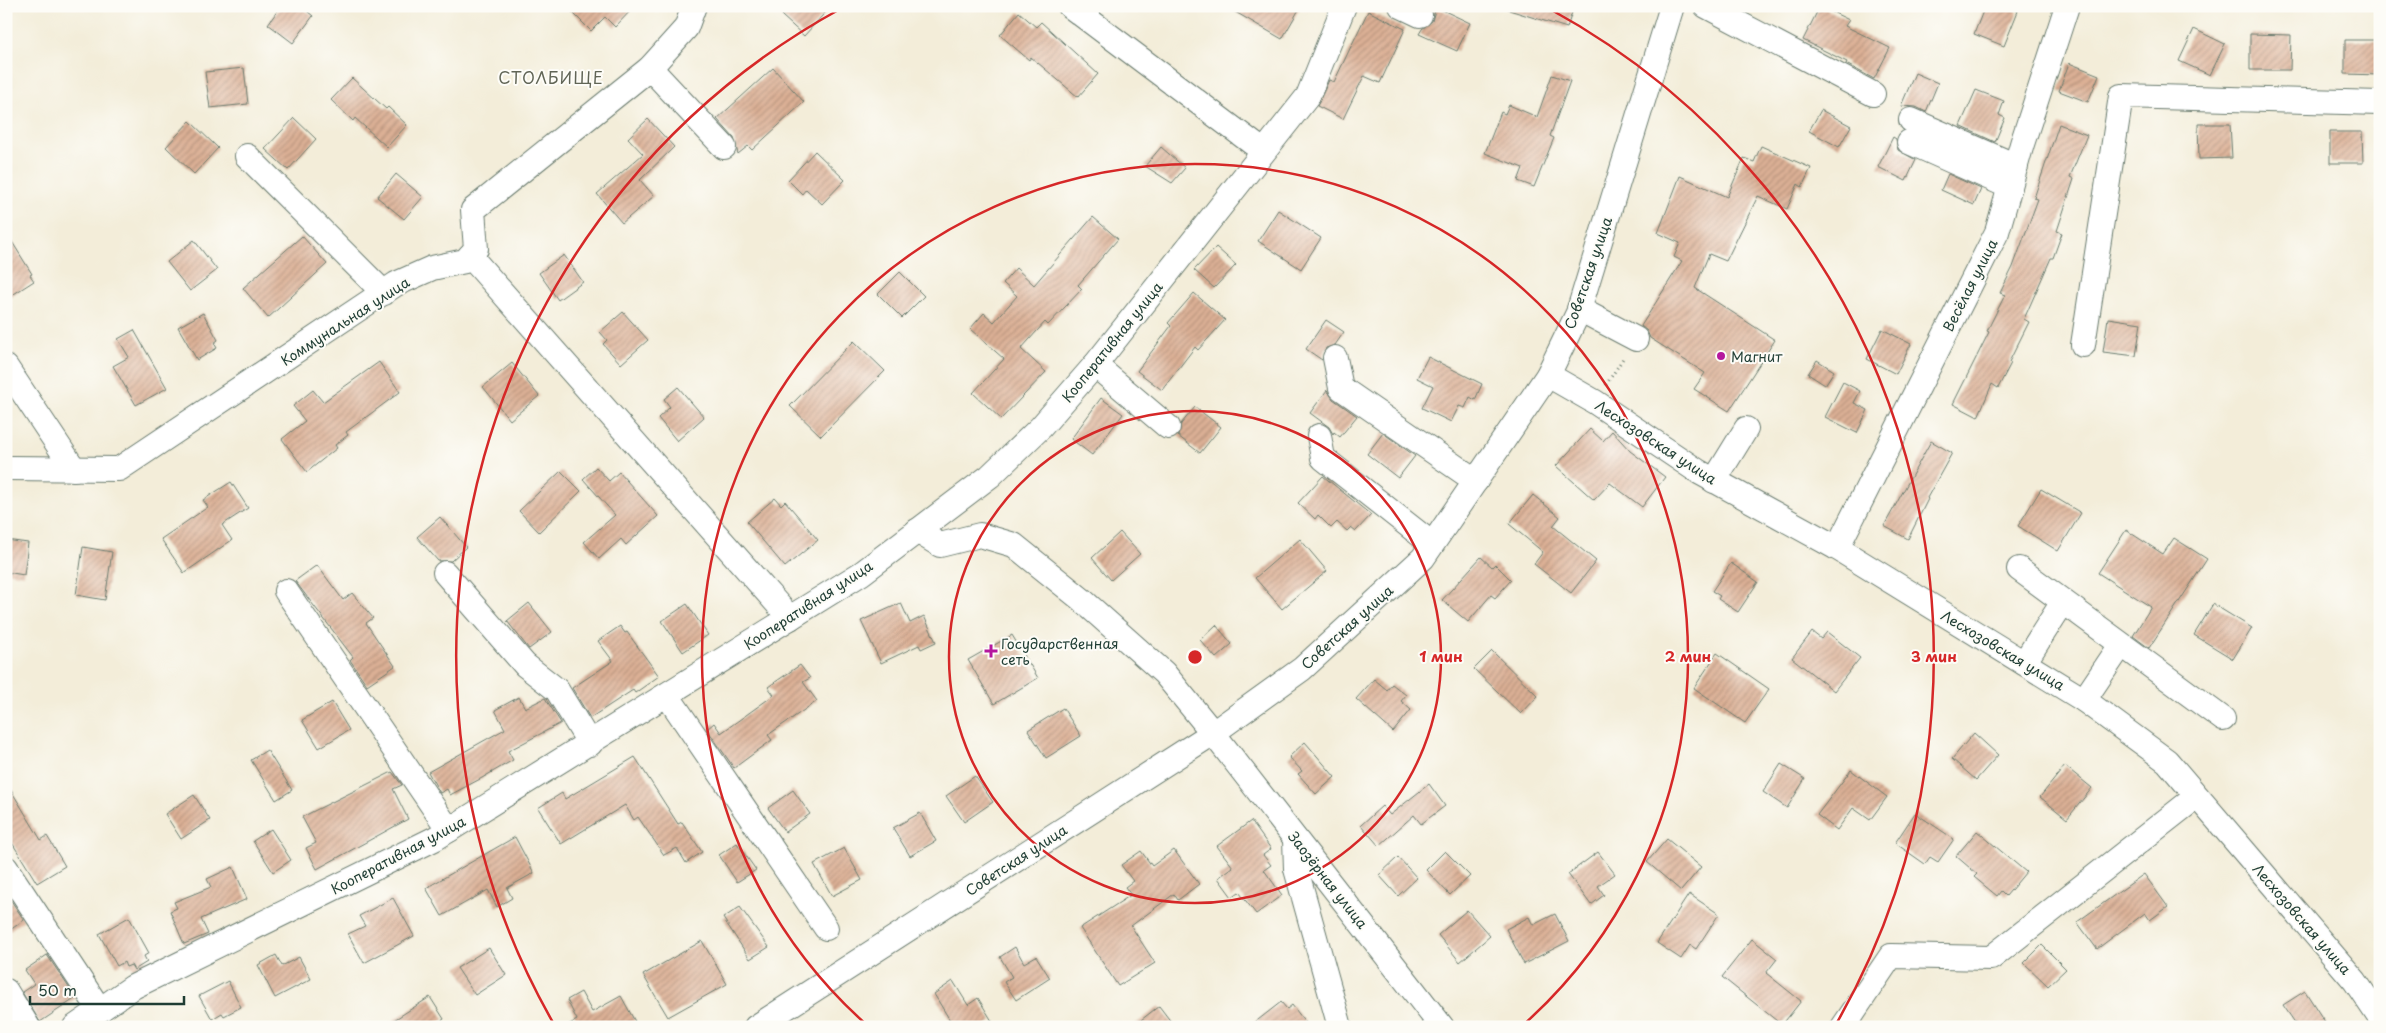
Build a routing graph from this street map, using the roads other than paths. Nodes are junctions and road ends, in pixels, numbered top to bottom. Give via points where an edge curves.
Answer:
1 (694, 6) edge
2 (1070, 6) edge
3 (1344, 6) edge
4 (1672, 6) edge
5 (1706, 6) edge
6 (2067, 6) edge
7 (650, 68) junction
8 (1873, 94) dead end
9 (2380, 103) edge
10 (1910, 131) dead end
11 (724, 147) dead end
12 (1264, 151) junction
13 (247, 156) dead end
14 (2013, 176) junction
15 (293, 181) dead end
16 (470, 256) junction
17 (390, 289) junction
18 (1575, 318) junction
19 (1636, 339) road end
20 (2083, 345) dead end
21 (1335, 358) dead end
22 (1095, 366) junction
23 (6, 367) edge
24 (1551, 369) junction
25 (1168, 427) dead end
26 (1319, 436) dead end
27 (1742, 436) dead end
28 (6, 468) edge
29 (74, 469) junction
30 (1719, 473) junction
31 (1476, 481) junction
32 (917, 531) junction
33 (1432, 544) junction
34 (1837, 548) junction
35 (2019, 569) dead end
36 (445, 573) dead end
37 (286, 591) dead end
38 (2057, 611) junction
39 (790, 618) junction
40 (2115, 654) junction
41 (2024, 663) junction
42 (2090, 692) junction
43 (666, 695) junction
44 (2223, 719) dead end
45 (1213, 733) junction
46 (590, 744) junction
47 (2196, 797) junction
48 (449, 830) junction
49 (1295, 838) junction
50 (6, 868) edge
51 (826, 928) dead end
52 (6, 991) edge
53 (100, 1010) junction
54 (2380, 1018) edge
55 (28, 1027) edge
56 (75, 1027) edge
57 (756, 1027) edge
58 (1340, 1027) edge
59 (1442, 1027) edge
60 (1843, 1027) edge

1 - 7 street via 686,28
2 - 12 street
3 - 12 street, Кооперативная улица via 1308,96
4 - 18 street, Советская улица
5 - 8 street
6 - 14 street, Весёлая улица
7 - 11 street
7 - 16 street via 473,210 476,249
9 - 20 street via 2121,96
10 - 14 street
12 - 22 street, Кооперативная улица
13 - 17 street
14 - 34 street, Весёлая улица via 1997,232
15 - 17 street
16 - 17 street, Коммунальная улица via 465,261 432,268
16 - 39 street
17 - 29 street, Коммунальная улица via 119,470
18 - 19 street
18 - 24 street, Советская улица
21 - 31 street via 1341,388
22 - 25 street
22 - 32 street, Кооперативная улица via 990,476
23 - 29 street
24 - 30 street, Лесхозовская улица via 1595,402
24 - 31 street, Советская улица
26 - 33 street via 1323,458
27 - 30 street
28 - 29 street, Коммунальная улица
30 - 34 street, Лесхозовская улица
31 - 33 street, Советская улица
32 - 39 street, Кооперативная улица via 862,572
32 - 45 street, Заозёрная улица via 940,545 980,535 1014,545 1164,673
33 - 45 street, Советская улица via 1423,558 1302,669
34 - 41 street, Лесхозовская улица
35 - 38 street
36 - 46 street via 525,665 557,690
37 - 48 street
38 - 40 street
38 - 41 street
39 - 43 street, Кооперативная улица
40 - 42 street
40 - 44 street
41 - 42 street, Лесхозовская улица
42 - 47 street, Лесхозовская улица via 2167,761
43 - 46 street, Кооперативная улица
43 - 51 street
45 - 49 street, Заозёрная улица
45 - 57 street, Советская улица
46 - 48 street, Кооперативная улица
47 - 54 street, Лесхозовская улица via 2355,981
47 - 60 street via 1990,958 1891,956
48 - 53 street, Кооперативная улица via 133,987
49 - 58 street via 1296,869
49 - 59 street, Заозёрная улица
50 - 53 street
52 - 55 street
53 - 56 street, Кооперативная улица

